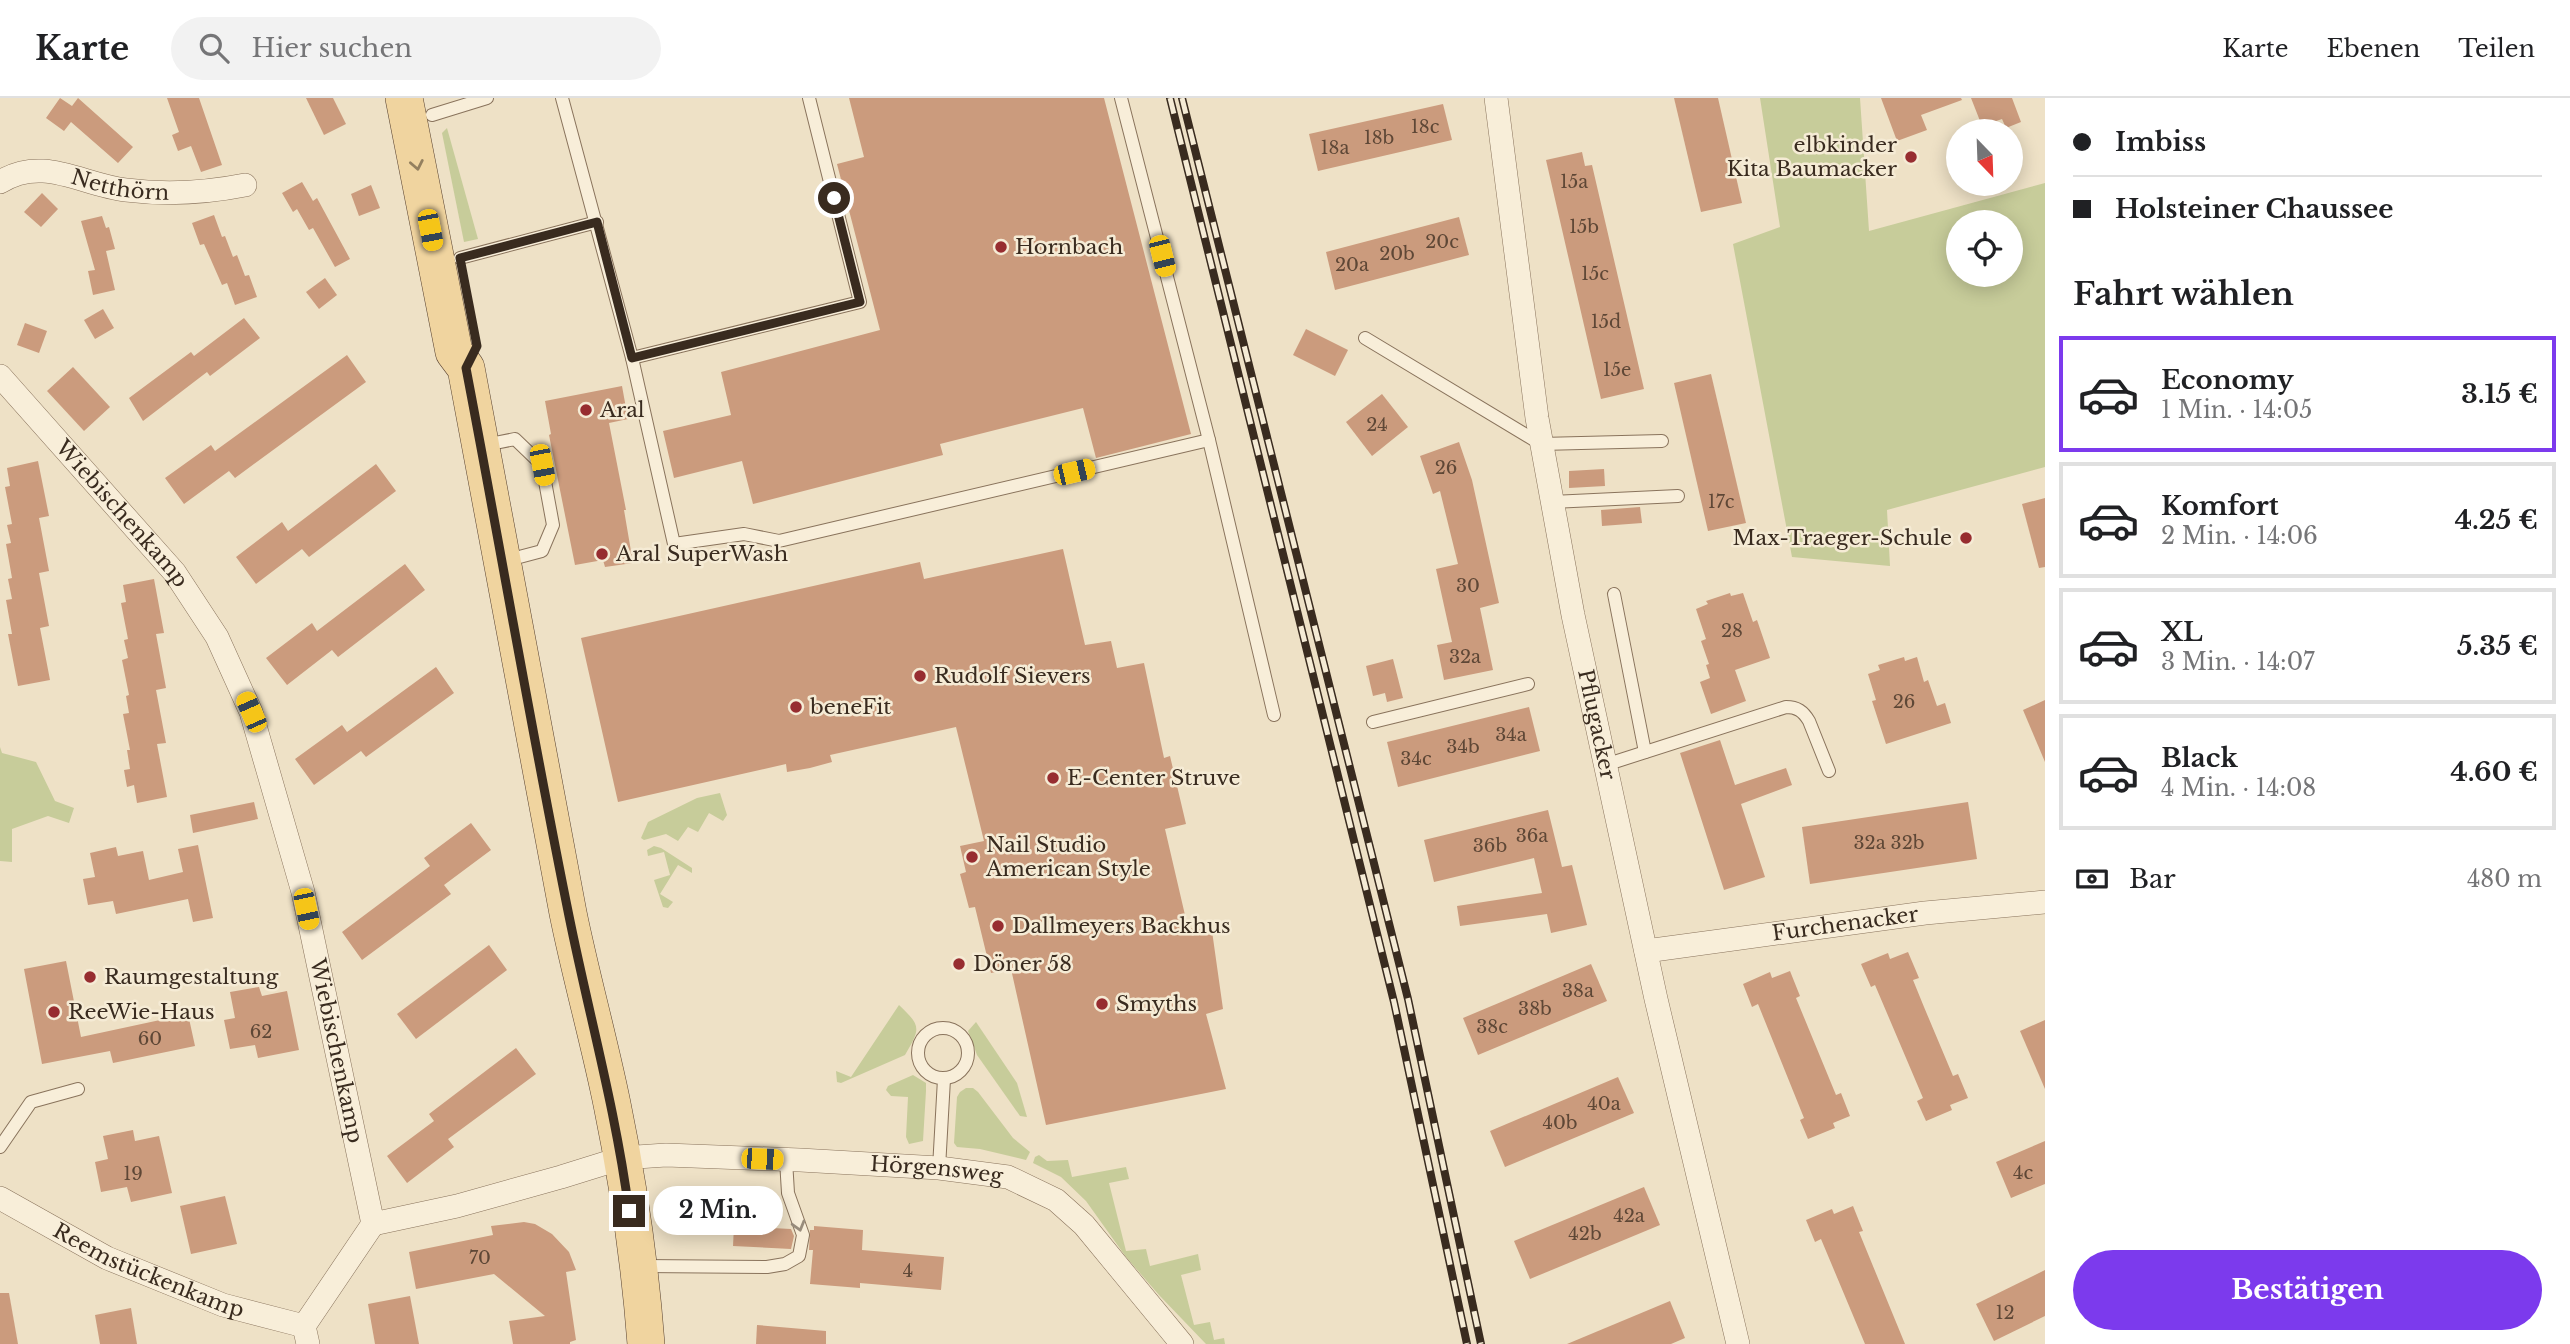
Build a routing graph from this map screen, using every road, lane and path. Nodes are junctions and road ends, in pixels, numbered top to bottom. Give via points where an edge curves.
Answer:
1 (487, 98) edge
2 (809, 98) edge
3 (1121, 98) edge
4 (1496, 98) edge
5 (567, 99) edge
6 (420, 104) edge
7 (0, 182) edge
8 (245, 185) dead end
9 (597, 222) junction
10 (460, 258) junction
11 (1365, 338) dead end
12 (632, 358) junction
13 (466, 368) junction
14 (0, 376) edge
15 (1209, 440) junction
16 (1662, 441) dead end
17 (1541, 444) junction
18 (481, 446) junction
19 (1678, 496) dead end
20 (1552, 502) junction
21 (501, 562) junction
22 (1614, 594) dead end
23 (1528, 684) dead end
24 (1274, 715) dead end
25 (1373, 722) dead end
26 (1645, 752) junction
27 (1605, 765) junction
28 (1829, 771) dead end
29 (2045, 902) edge
30 (1646, 951) junction
31 (944, 1079) junction
32 (78, 1089) dead end
33 (0, 1147) edge
34 (622, 1158) junction
35 (786, 1160) junction
36 (939, 1168) junction
37 (0, 1198) edge
38 (373, 1224) junction
39 (637, 1266) junction
40 (643, 1307) junction
41 (306, 1335) edge
42 (646, 1344) edge
43 (658, 1344) edge
44 (1182, 1344) edge
45 (1738, 1344) edge

1 - 6 lane
2 - 12 lane via 860,302
3 - 15 lane
4 - 17 street, Pflugacker
5 - 9 lane
6 - 10 main road
6 -> 13 main road via 454,352
7 - 8 street, Netthörn via 30,170 158,193 208,193
9 - 10 lane
9 - 12 lane
10 - 13 main road via 477,346
11 - 17 lane
12 - 15 lane via 674,544 744,534 779,541
13 - 18 main road
14 - 38 street, Wiebischenkamp via 175,573 217,637 251,712 303,892
15 - 24 lane
16 - 17 lane
17 - 20 street, Pflugacker
18 - 21 main road
18 - 21 lane via 516,439 542,465 553,525 542,551
19 - 20 lane
20 - 27 street, Pflugacker
21 - 34 main road
22 - 26 lane
23 - 25 lane
26 - 27 lane
26 - 28 lane via 1793,707 1805,713
27 - 30 street, Pflugacker
29 - 30 street, Furchenacker via 1925,913
30 - 45 street, Pflugacker
31 - 31 lane via 962,1070 968,1050 957,1032 937,1028 923,1037 917,1052 922,1068
31 - 36 lane
32 - 33 lane via 31,1102
34 - 35 street, Hörgensweg via 666,1155
34 - 38 street via 457,1206
34 - 39 main road
35 - 36 street, Hörgensweg
35 -> 39 lane via 788,1193 803,1235 799,1256 766,1267
36 - 44 street, Hörgensweg via 1008,1177 1056,1200 1084,1225
37 - 41 street, Reemstückenkamp via 107,1258
38 - 41 street, Reemstückenkamp
39 - 40 main road
40 - 42 main road
40 - 43 main road

